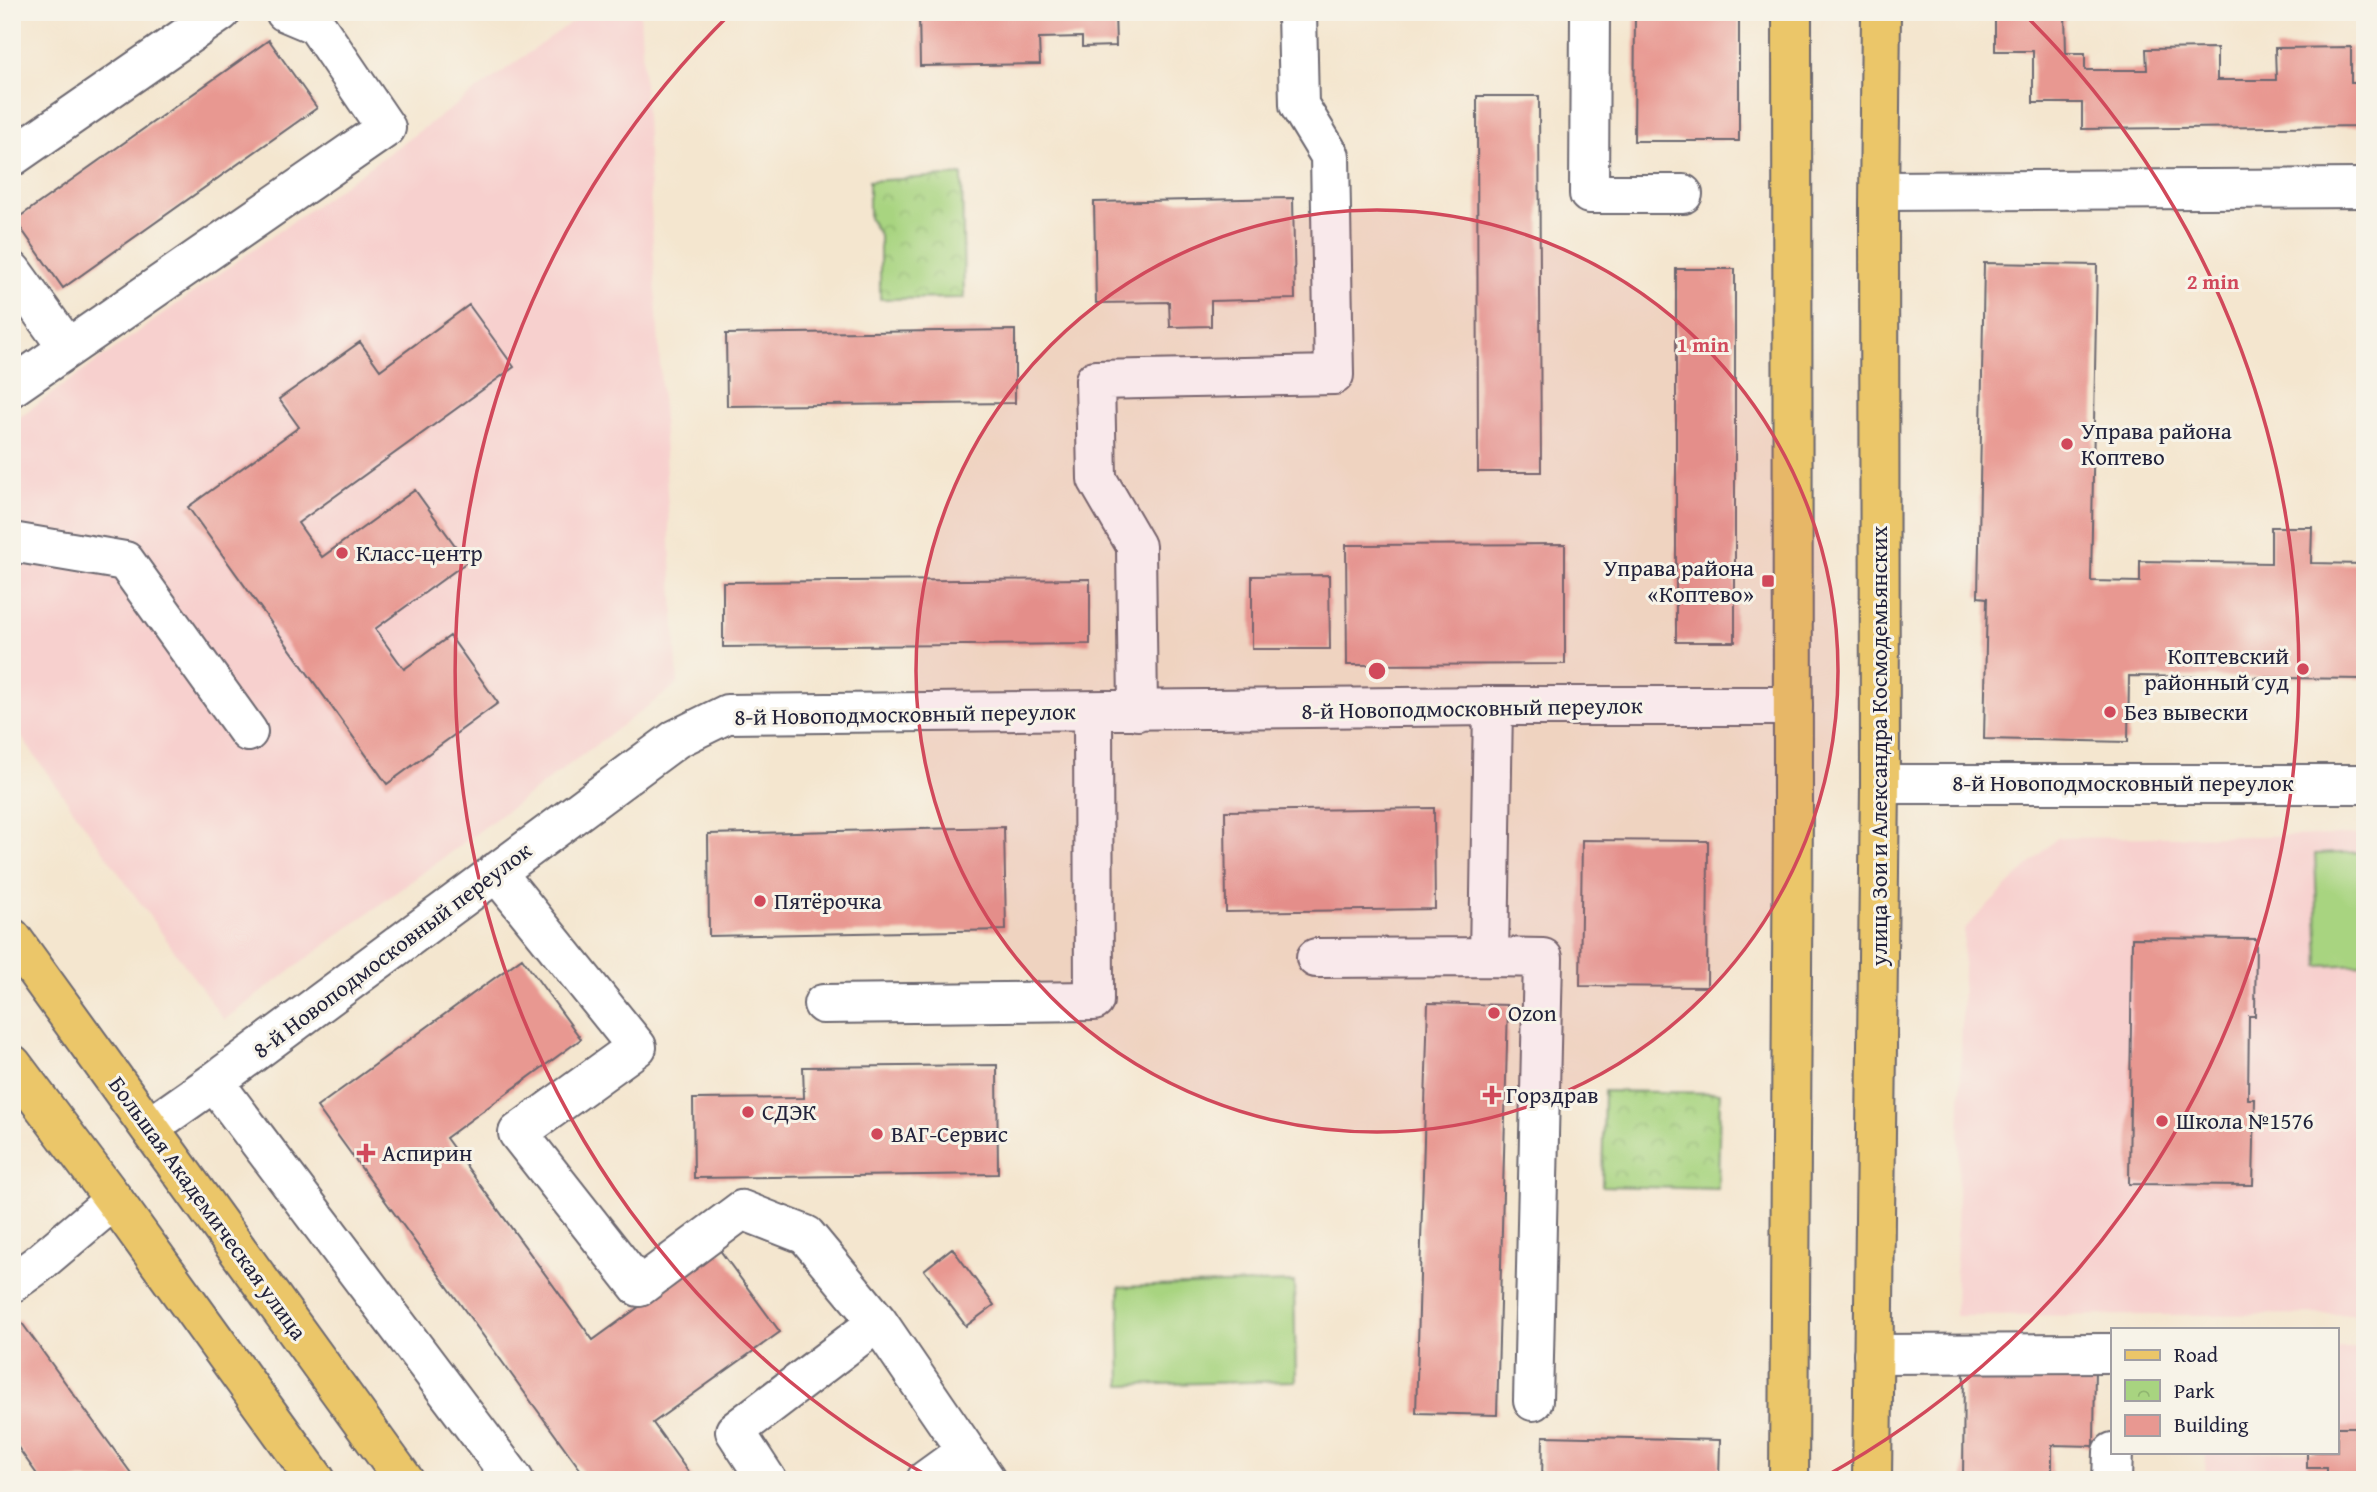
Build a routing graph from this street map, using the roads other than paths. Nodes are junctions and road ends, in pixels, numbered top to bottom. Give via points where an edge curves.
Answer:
1 (221, 12) edge
2 (285, 12) edge
3 (1297, 12) edge
4 (1590, 12) edge
5 (1792, 12) edge
6 (1881, 12) edge
7 (12, 157) edge
8 (2365, 188) edge
9 (1881, 191) junction
10 (1682, 194) dead end
11 (12, 271) edge
12 (68, 348) junction
13 (12, 387) edge
14 (12, 542) edge
15 (1493, 706) junction
16 (1793, 706) junction
17 (1138, 711) junction
18 (1093, 712) junction
19 (248, 733) dead end
20 (1880, 784) junction
21 (2365, 784) edge
22 (496, 872) junction
23 (12, 937) edge
24 (1489, 957) junction
25 (1316, 958) dead end
26 (823, 1004) dead end
27 (12, 1064) edge
28 (214, 1083) junction
29 (150, 1128) junction
30 (114, 1200) junction
31 (12, 1283) edge
32 (878, 1322) junction
33 (2111, 1353) edge
34 (1873, 1354) junction
35 (1533, 1401) dead end
36 (2113, 1454) edge
37 (976, 1465) edge
38 (316, 1480) edge
39 (404, 1480) edge
40 (514, 1480) edge
41 (767, 1480) edge
42 (926, 1480) edge
43 (1789, 1480) edge
44 (1872, 1480) edge
45 (2112, 1480) edge

1 - 7 street
2 - 12 street via 316,25 386,128
3 - 17 street via 1299,105 1330,156 1334,374 1096,380 1097,478 1136,546
4 - 10 street via 1589,194
5 - 16 main road
6 - 9 main road, улица Зои и Александра Космодемьянских
8 - 9 street
9 - 20 main road, улица Зои и Александра Космодемьянских
11 - 12 street
12 - 13 street
14 - 19 street via 125,561
15 - 16 street, 8-й Новоподмосковный переулок
15 - 17 street, 8-й Новоподмосковный переулок
15 - 24 street
16 - 43 main road
17 - 18 street, 8-й Новоподмосковный переулок
18 - 22 street, 8-й Новоподмосковный переулок via 727,714 676,739
18 - 26 street via 1094,1001
20 - 21 street, 8-й Новоподмосковный переулок
20 - 34 main road, улица Зои и Александра Космодемьянских
22 - 28 street, 8-й Новоподмосковный переулок
22 - 32 street via 637,1047 518,1133 639,1287 742,1210 806,1235
23 - 29 main road, Большая Академическая улица
24 - 25 street
24 - 35 street via 1544,958
27 - 30 main road
28 - 29 street, 8-й Новоподмосковный переулок
28 - 40 street
29 - 39 main road, Большая Академическая улица
30 - 31 street
30 - 38 main road
32 - 37 street
32 - 41 street via 735,1432
33 - 34 street
34 - 44 main road, улица Зои и Александра Космодемьянских
36 - 45 street
37 - 42 street

